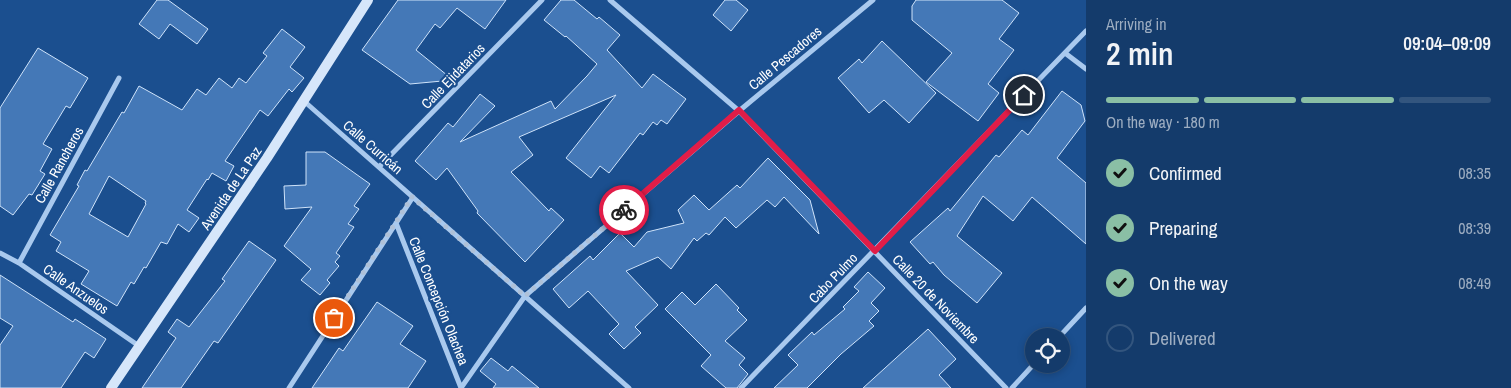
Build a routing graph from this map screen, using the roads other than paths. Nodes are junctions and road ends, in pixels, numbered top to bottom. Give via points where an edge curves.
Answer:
1 (368, 0) edge
2 (542, 0) edge
3 (610, 0) edge
4 (873, 0) edge
5 (1086, 31) edge
6 (1065, 53) junction
7 (1086, 69) edge
8 (119, 78) dead end
9 (305, 102) junction
10 (739, 110) junction
11 (379, 167) junction
12 (412, 197) junction
13 (396, 223) junction
14 (875, 251) junction
15 (0, 253) edge
16 (19, 263) junction
17 (525, 296) junction
18 (1086, 308) edge
19 (1067, 328) edge
20 (139, 346) junction
21 (1026, 373) edge
22 (112, 388) edge
23 (289, 388) edge
24 (461, 388) edge
25 (628, 388) edge
26 (741, 388) edge
27 (1006, 388) edge
28 (1012, 388) edge

1 - 9 street, Avenida de La Paz
2 - 11 street, Calle Ejidatarios
3 - 10 street, Calle 20 de Noviembre
4 - 10 street, Calle Pescadores
5 - 6 street, Cabo Pulmo
6 - 7 street
6 - 14 street, Cabo Pulmo
8 - 16 street, Calle Rancheros
9 - 11 street, Calle Curricán
9 - 20 street, Avenida de La Paz
10 - 14 street, Calle 20 de Noviembre
10 - 17 street, Calle Pescadores
11 - 12 street, Calle Curricán
12 - 13 street
12 - 17 street, Calle Curricán
13 - 23 street
13 - 24 street, Calle Concepción Olachea
14 - 26 street, Cabo Pulmo
14 - 27 street, Calle 20 de Noviembre
15 - 16 street, Calle Anzuelos
16 - 20 street, Calle Anzuelos
17 - 24 street, Calle Pescadores
17 - 25 street, Calle Curricán
18 - 19 street
20 - 22 street, Avenida de La Paz
21 - 28 street

